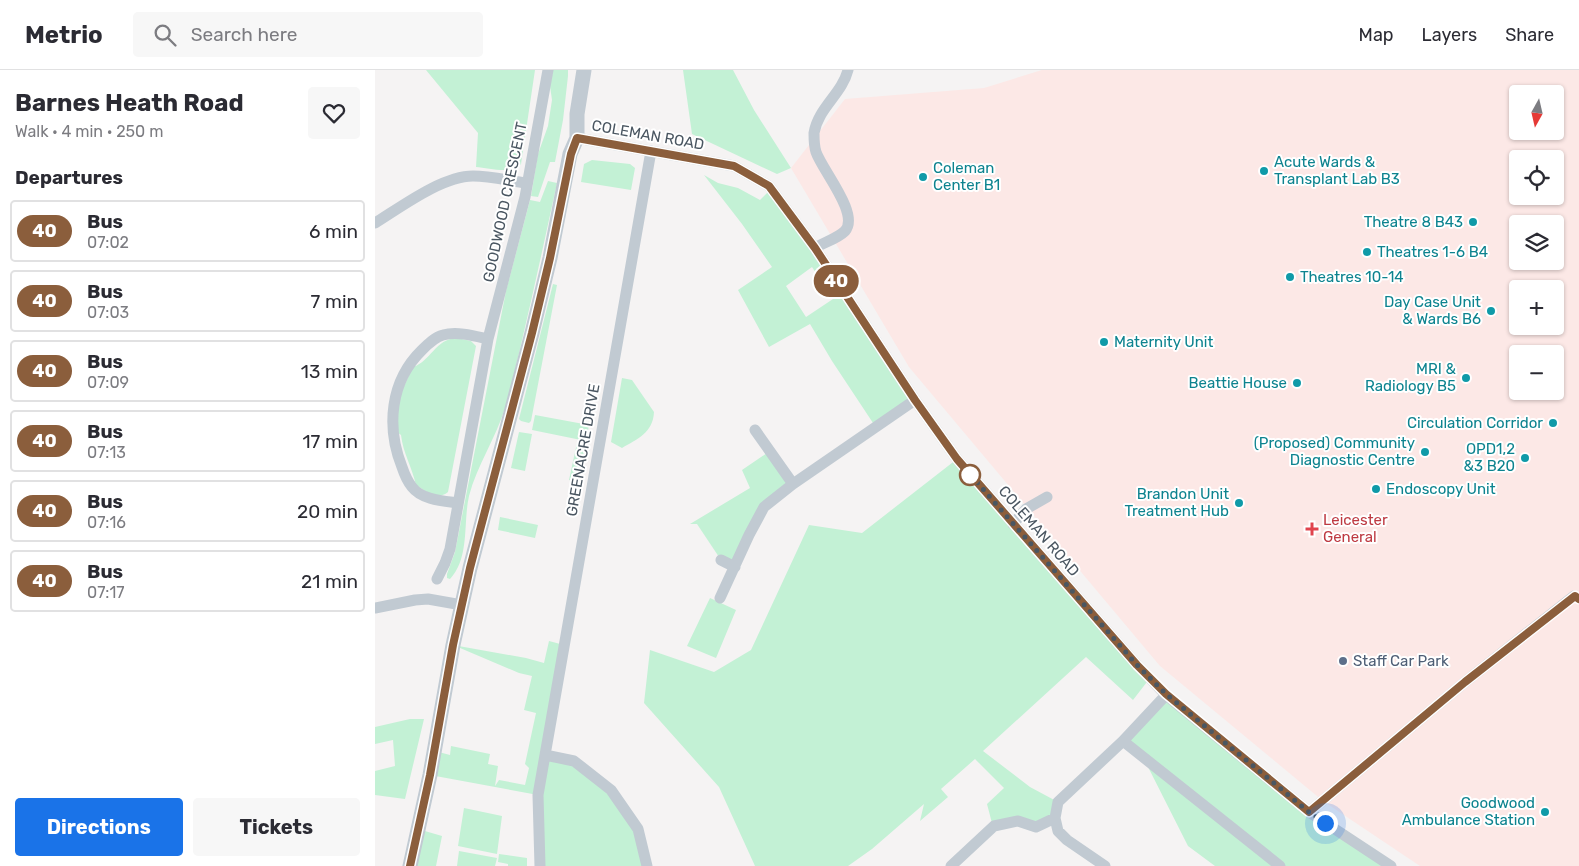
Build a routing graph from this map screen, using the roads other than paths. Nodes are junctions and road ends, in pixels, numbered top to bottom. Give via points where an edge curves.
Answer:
1 (548, 70) edge
2 (584, 70) edge
3 (848, 70) edge
4 (577, 138) junction
5 (651, 151) junction
6 (527, 183) junction
7 (375, 223) edge
8 (815, 248) junction
9 (488, 339) junction
10 (915, 400) junction
11 (755, 430) dead end
12 (793, 484) junction
13 (1047, 496) dead end
14 (458, 503) junction
15 (1013, 524) junction
16 (721, 560) dead end
17 (735, 568) junction
18 (437, 579) dead end
19 (1575, 596) dead end
20 (720, 598) dead end
21 (462, 605) junction
22 (375, 608) edge
23 (1166, 694) junction
24 (1123, 742) junction
25 (545, 754) junction
26 (1309, 812) junction
27 (1055, 818) junction
28 (410, 866) edge
29 (540, 866) edge
30 (647, 866) edge
31 (951, 866) edge
32 (1105, 866) edge
33 (1280, 866) edge
34 (1391, 866) edge

1 - 6 street, GOODWOOD CRESCENT
2 - 4 street
3 - 8 street via 844,83 819,118 814,134 816,153 846,207 848,223 846,230
4 - 5 street, COLEMAN ROAD
4 - 21 street via 530,343
5 - 8 street, COLEMAN ROAD via 734,166 759,180 769,186
5 - 25 street, GREENACRE DRIVE
6 - 7 street via 473,176 454,179
6 - 9 street, GOODWOOD CRESCENT
8 - 10 street, COLEMAN ROAD
9 - 14 street, GOODWOOD CRESCENT
9 - 14 street via 457,334 443,335 431,342 406,369 394,400 392,434 412,487 436,500
10 - 12 street
10 - 15 street, COLEMAN ROAD via 957,459
11 - 12 street
12 - 17 street via 764,508
13 - 15 street via 1026,509
14 - 18 street, GOODWOOD CRESCENT via 450,549
15 - 23 street, COLEMAN ROAD
16 - 17 street
17 - 20 street
19 - 26 street via 1465,682
21 - 22 street via 428,599
21 - 28 street
23 - 24 street
23 - 26 street, COLEMAN ROAD
24 - 27 street via 1058,802
24 - 33 street
25 - 29 street, GREENACRE DRIVE via 538,795
25 - 30 street via 574,761 611,790 638,829
26 - 34 street, COLEMAN ROAD
27 - 31 street via 1036,827 1018,821 994,826
27 - 32 street via 1058,831 1067,840

